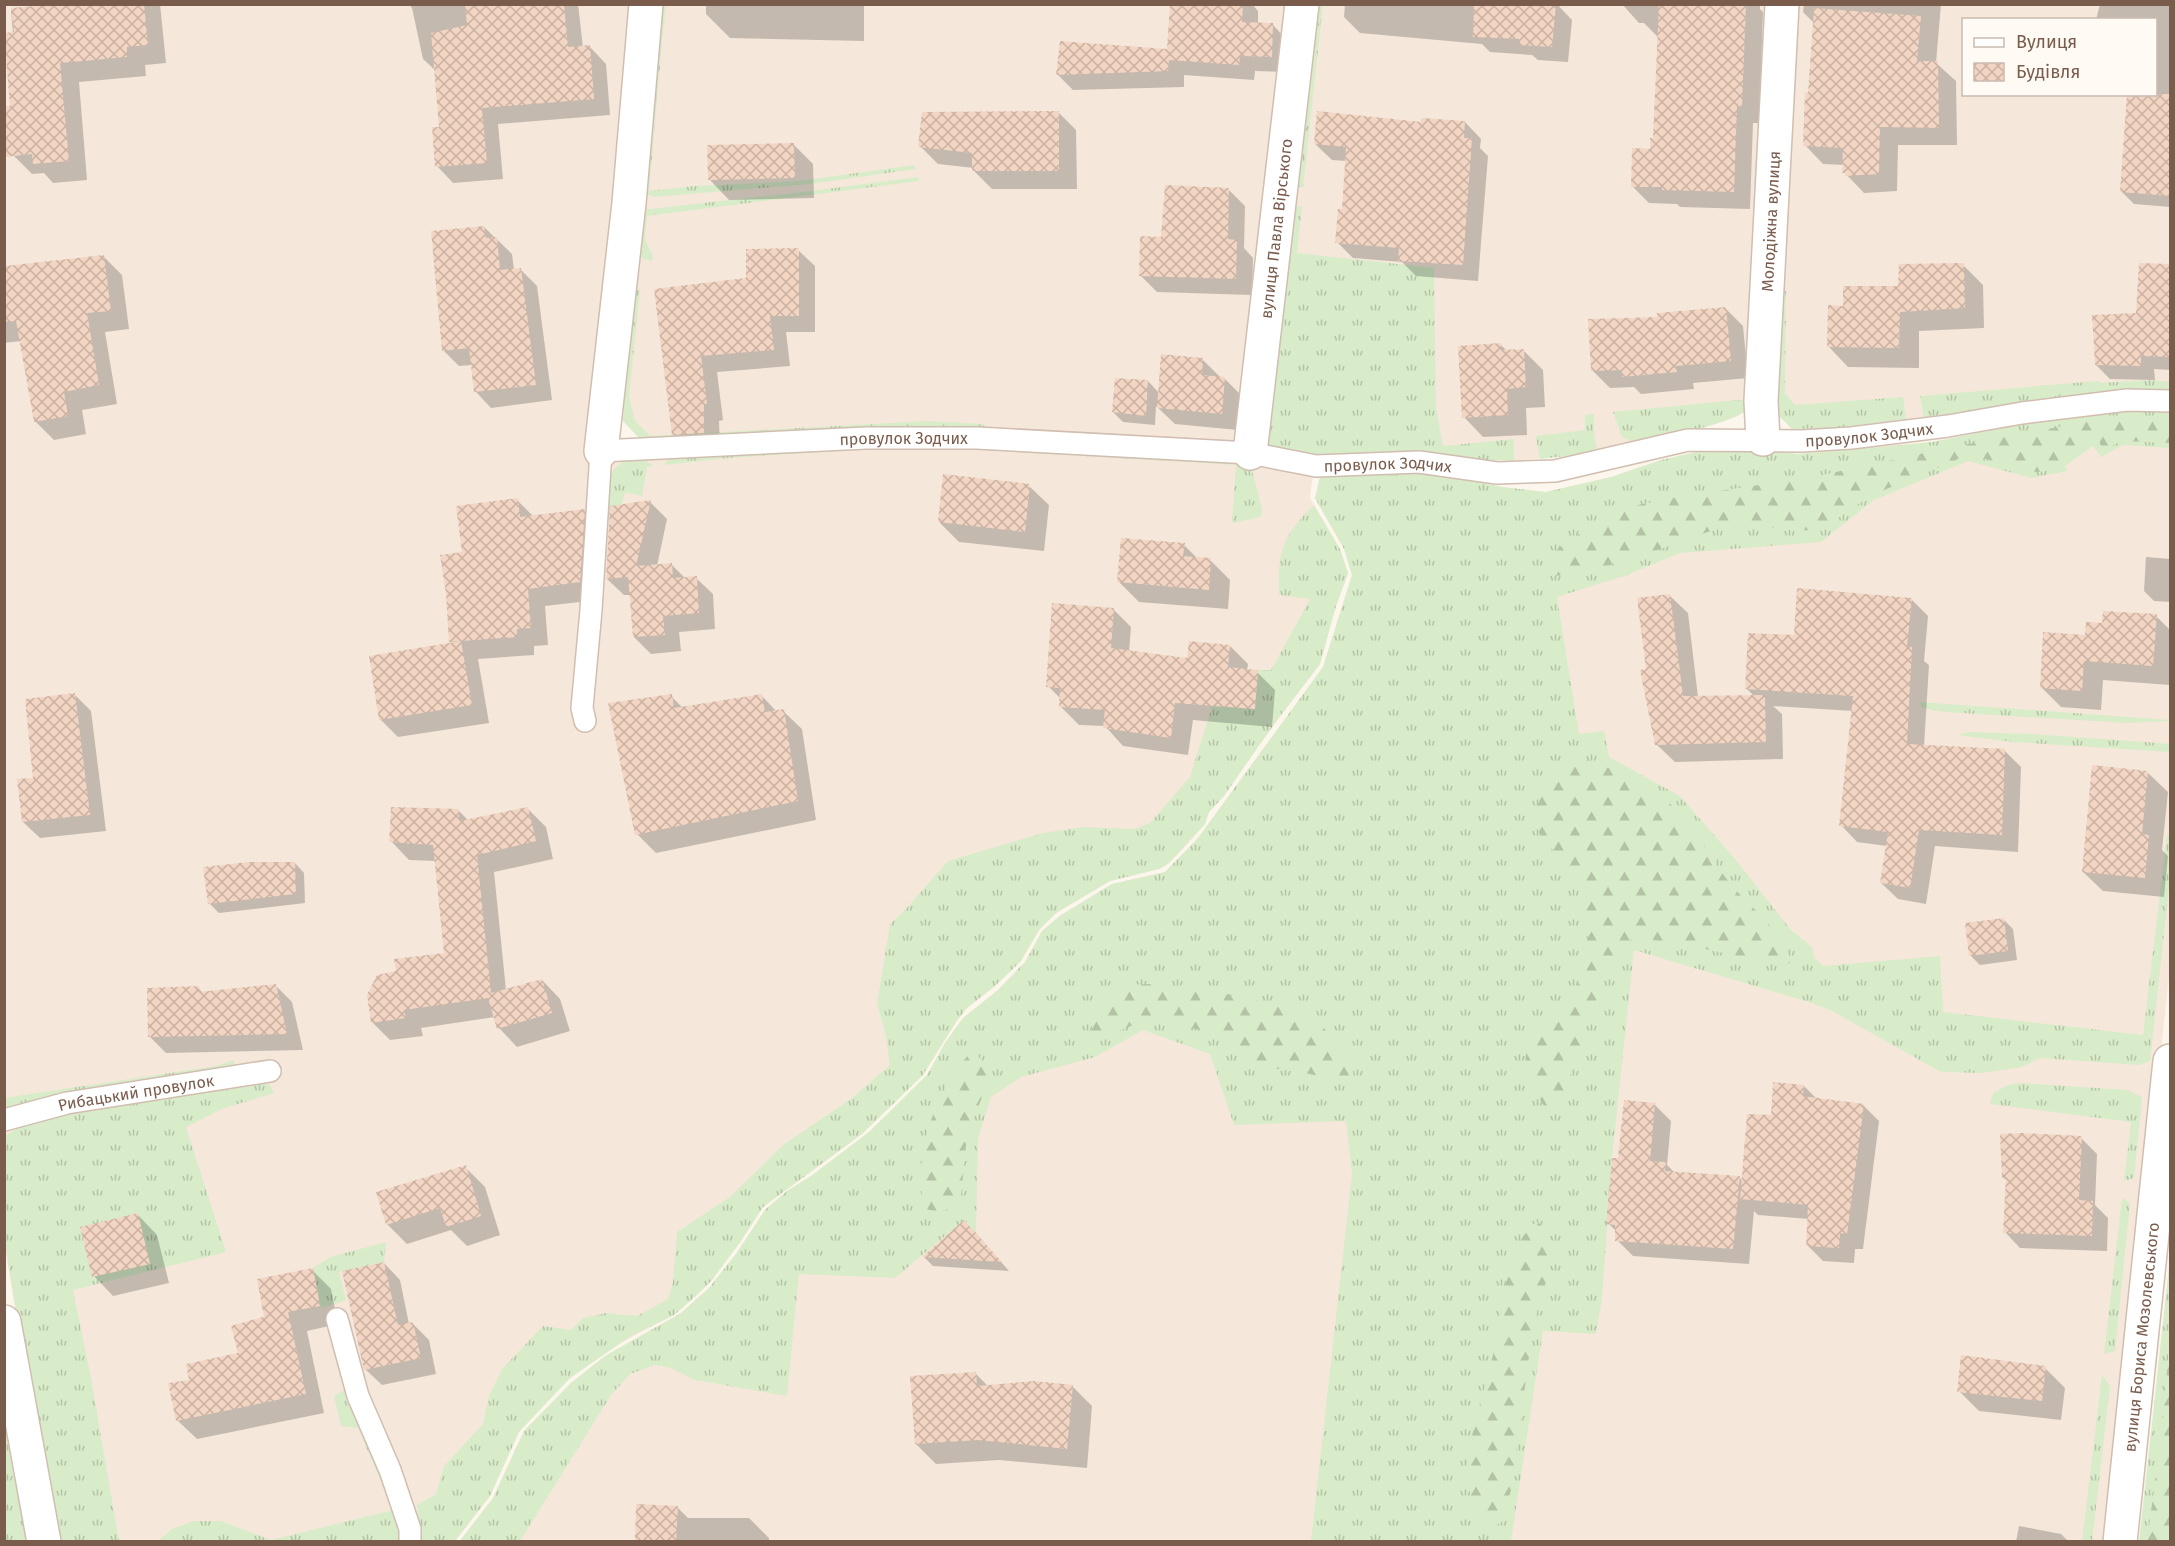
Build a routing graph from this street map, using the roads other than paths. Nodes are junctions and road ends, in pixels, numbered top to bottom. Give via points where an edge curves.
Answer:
1 (646, 4) edge
2 (1302, 4) edge
3 (1782, 4) edge
4 (2170, 401) edge
5 (1763, 439) junction
6 (601, 452) junction
7 (1250, 453) junction
8 (585, 721) dead end
9 (2170, 1061) edge
10 (270, 1071) dead end
11 (4, 1120) edge
12 (2164, 1194) edge
13 (337, 1319) dead end
14 (4, 1323) edge
15 (44, 1542) edge
16 (410, 1542) edge
17 (2120, 1542) edge

1 - 6 street
2 - 7 street, вулиця Павла Вірського
3 - 5 street, Молодіжна вулиця via 1761,401
4 - 5 lane, провулок Зодчих via 2115,401 1851,438
5 - 7 lane, провулок Зодчих via 1688,440 1555,471 1497,473 1419,462 1316,466
6 - 7 lane, провулок Зодчих via 866,438 977,438
6 - 8 lane via 582,708
9 - 12 street, вулиця Бориса Мозолевського
10 - 11 lane, Рибацький провулок via 67,1103
12 - 17 street, вулиця Бориса Мозолевського
13 - 16 lane via 358,1396 410,1529
14 - 15 street

